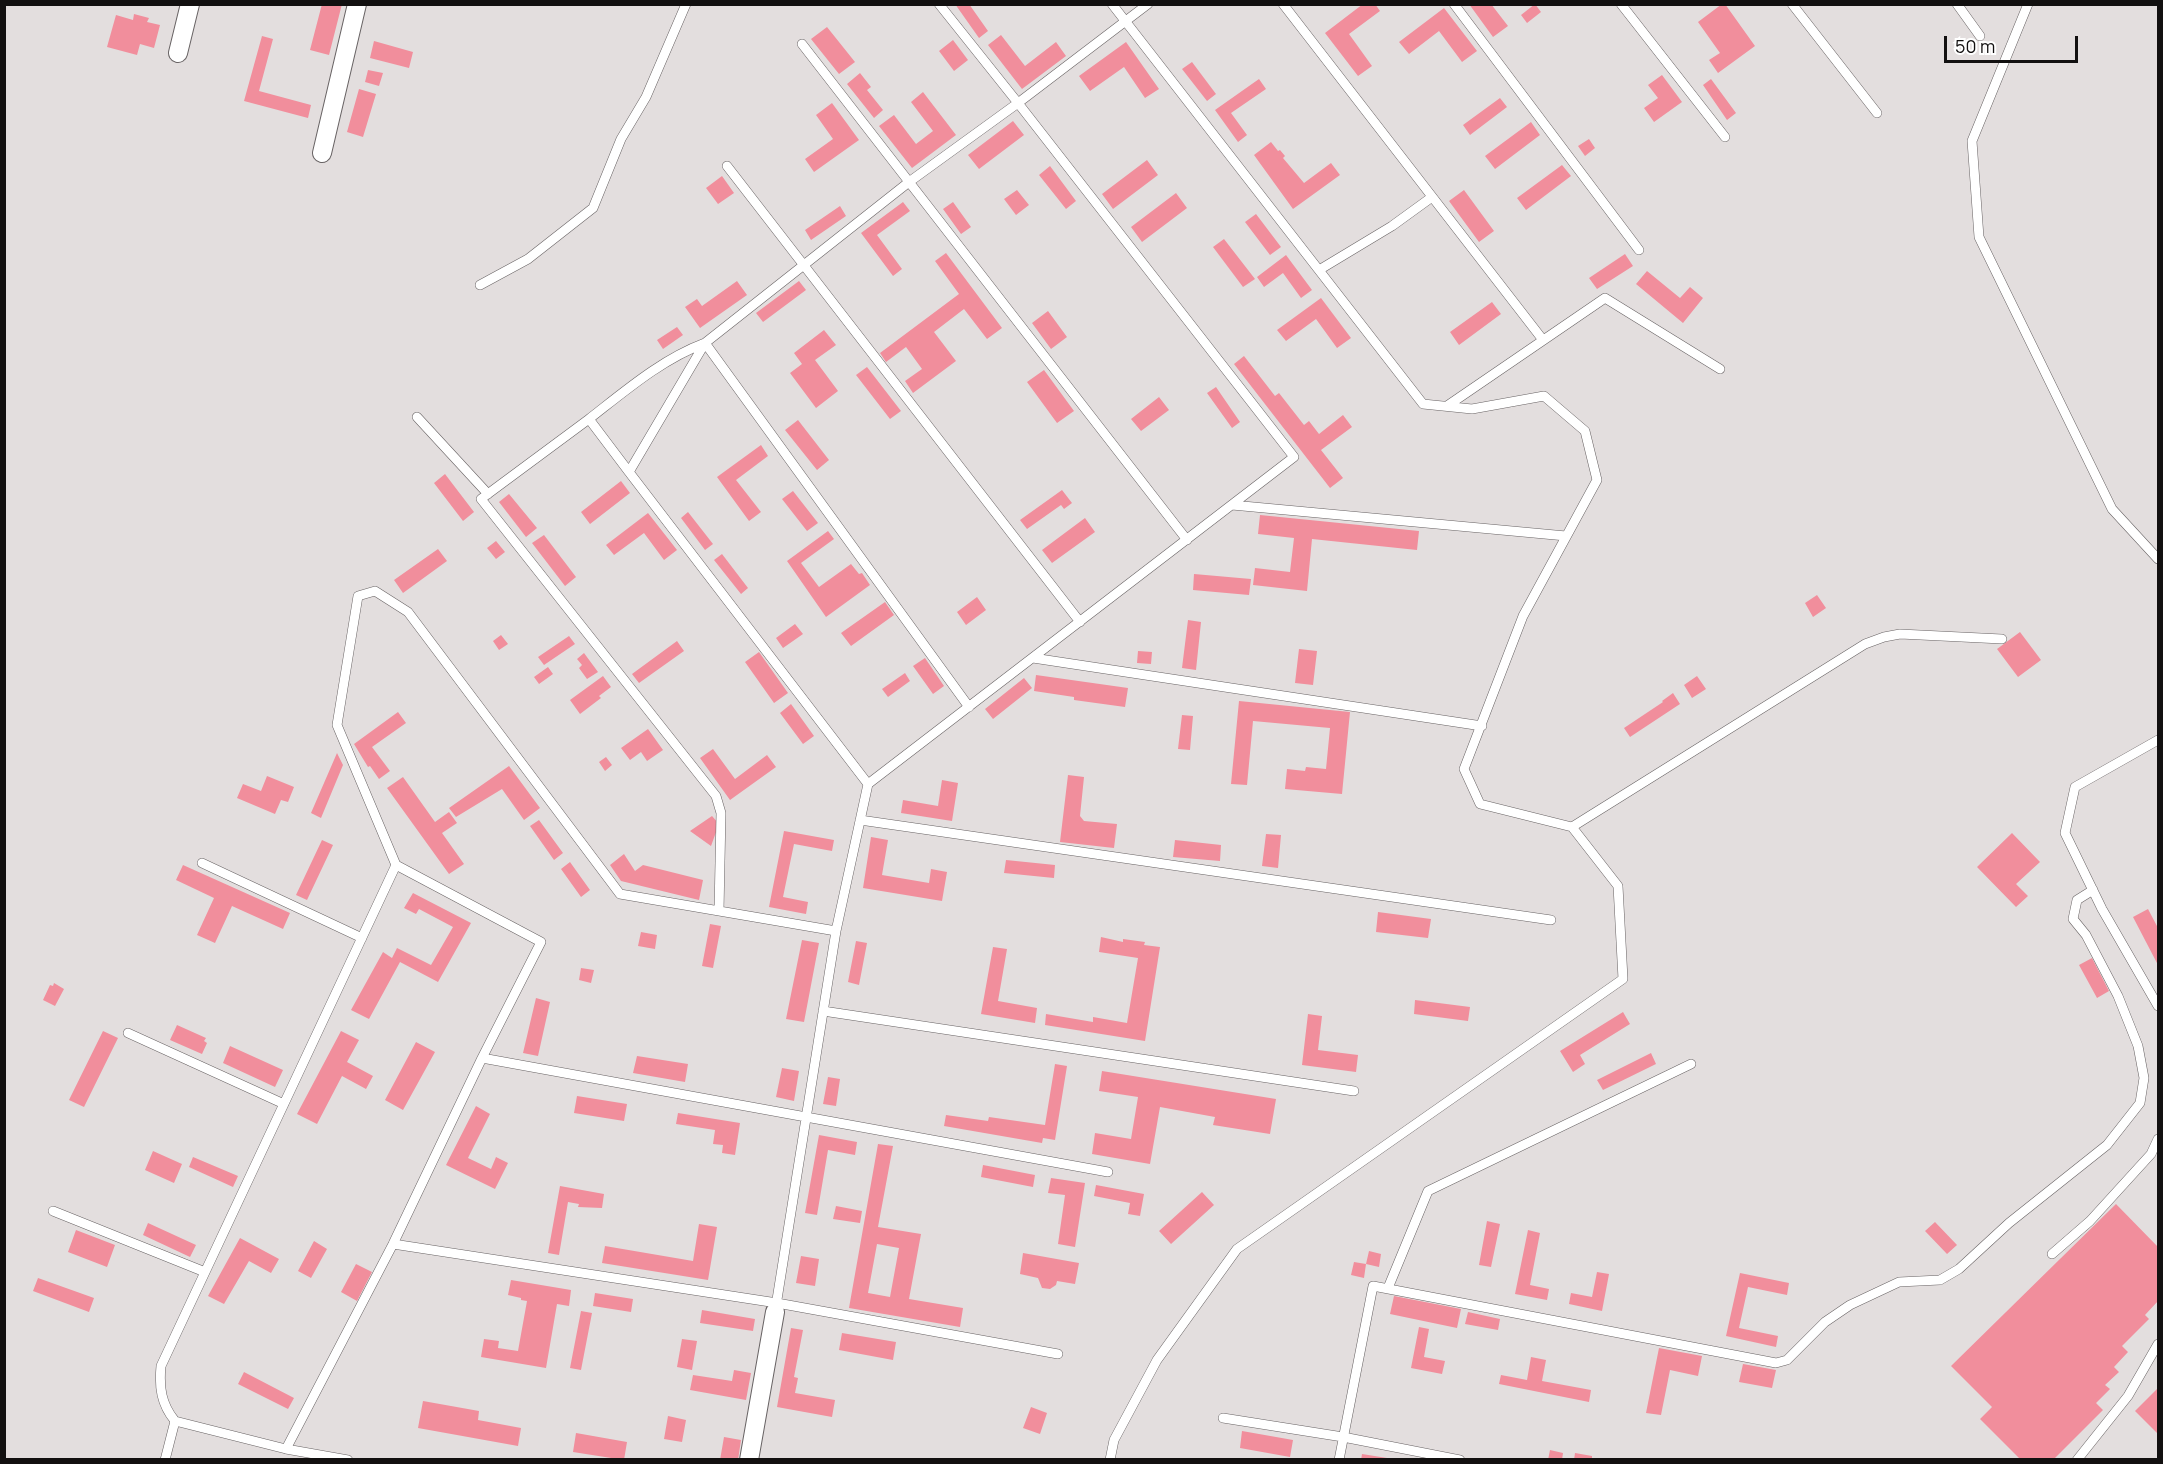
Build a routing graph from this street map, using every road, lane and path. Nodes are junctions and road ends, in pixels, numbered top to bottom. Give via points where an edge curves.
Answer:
1 (189, 4) edge
2 (357, 4) edge
3 (686, 4) edge
4 (939, 4) edge
5 (1112, 4) edge
6 (1148, 4) edge
7 (1283, 4) edge
8 (1454, 4) edge
9 (1621, 4) edge
10 (1792, 4) edge
11 (1957, 4) edge
12 (2028, 4) edge
13 (1125, 21) junction
14 (1980, 36) dead end
15 (802, 45) dead end
16 (178, 53) dead end
17 (1018, 103) junction
18 (1877, 113) dead end
19 (1725, 137) dead end
20 (322, 153) dead end
21 (727, 166) dead end
22 (909, 182) junction
23 (1432, 197) junction
24 (1639, 250) dead end
25 (804, 265) junction
26 (1319, 270) junction
27 (480, 285) dead end
28 (1543, 340) junction
29 (705, 343) junction
30 (1720, 369) dead end
31 (1447, 406) junction
32 (417, 417) dead end
33 (589, 420) junction
34 (629, 472) junction
35 (488, 494) junction
36 (1232, 505) junction
37 (1566, 536) junction
38 (1187, 540) junction
39 (2158, 559) edge
40 (1080, 622) junction
41 (2002, 639) dead end
42 (1033, 658) junction
43 (969, 707) junction
44 (1482, 726) junction
45 (2158, 740) edge
46 (868, 784) junction
47 (860, 820) junction
48 (1572, 827) junction
49 (202, 863) dead end
50 (396, 865) junction
51 (2093, 890) junction
52 (719, 911) junction
53 (1551, 920) dead end
54 (836, 931) junction
55 (362, 938) junction
56 (2158, 1006) edge
57 (824, 1011) junction
58 (128, 1033) dead end
59 (482, 1058) junction
60 (1691, 1064) dead end
61 (1354, 1091) dead end
62 (284, 1104) junction
63 (806, 1117) junction
64 (2158, 1138) edge
65 (1108, 1172) dead end
66 (53, 1211) dead end
67 (393, 1244) junction
68 (2052, 1254) dead end
69 (205, 1272) junction
70 (1388, 1288) junction
71 (776, 1307) junction
72 (2158, 1344) edge
73 (1058, 1354) dead end
74 (1223, 1418) dead end
75 (175, 1421) junction
76 (1343, 1437) junction
77 (286, 1449) junction
78 (165, 1460) edge
79 (348, 1460) edge
80 (749, 1460) edge
81 (1110, 1460) edge
82 (1339, 1460) edge
83 (1460, 1460) edge
84 (2077, 1460) edge

1 - 16 street
2 - 20 street
3 - 27 lane via 593,208 528,259
4 - 17 lane
5 - 13 lane
6 - 13 lane
7 - 23 lane
8 - 24 lane
9 - 19 lane
10 - 18 lane
11 - 14 lane
12 - 39 lane via 1972,141 1979,237 2112,509
13 - 17 lane
13 - 26 lane
15 - 22 lane
17 - 22 lane
17 - 36 lane via 1294,457
21 - 25 lane
22 - 25 lane
22 - 38 lane
23 - 26 lane
23 - 28 lane
25 - 29 lane
25 - 40 lane
26 - 31 lane via 1423,404
28 - 30 lane via 1605,298
28 - 31 lane
29 - 33 lane via 686,350 632,385
29 - 34 lane
29 - 43 lane
31 - 37 lane via 1472,409 1544,396 1585,431 1597,480
32 - 35 lane
33 - 34 lane
33 - 35 lane
34 - 46 lane
35 - 52 lane via 481,499 716,796 721,813
36 - 37 lane
36 - 38 lane
37 - 44 lane via 1524,616
38 - 40 lane
40 - 42 lane
41 - 48 lane via 1900,634 1865,644
42 - 43 lane
42 - 44 lane
43 - 46 lane
44 - 48 lane via 1464,769 1480,804
45 - 51 lane via 2075,787 2065,833
46 - 47 lane
47 - 53 lane
47 - 54 lane
48 - 81 lane via 1618,886 1623,979 1237,1249 1157,1359 1114,1440
49 - 55 lane
50 - 52 lane via 337,725 358,596 375,591 408,612 621,894
50 - 55 lane
50 - 59 lane via 541,942
51 - 56 lane
51 - 70 lane via 2077,900 2073,919 2086,935 2118,996 2138,1046 2144,1078 2140,1103 2107,1145 2009,1223 1959,1269 1940,1280 1899,1282 1850,1305 1825,1322 1787,1360 1776,1363
52 - 54 lane
54 - 57 lane
55 - 62 lane
57 - 61 lane
57 - 63 lane
58 - 62 lane
59 - 63 lane
59 - 67 lane
60 - 70 lane via 1428,1191
62 - 69 lane
63 - 65 lane
63 - 71 lane
64 - 68 lane via 2151,1154 2098,1212
66 - 69 lane
67 - 71 lane
67 - 77 lane
69 - 75 lane via 161,1366 162,1401
70 - 76 lane via 1373,1286
71 - 73 lane
71 - 80 street
72 - 84 lane via 2128,1396
74 - 76 lane
75 - 77 lane
75 - 78 lane
76 - 82 lane
76 - 83 lane
77 - 79 lane

